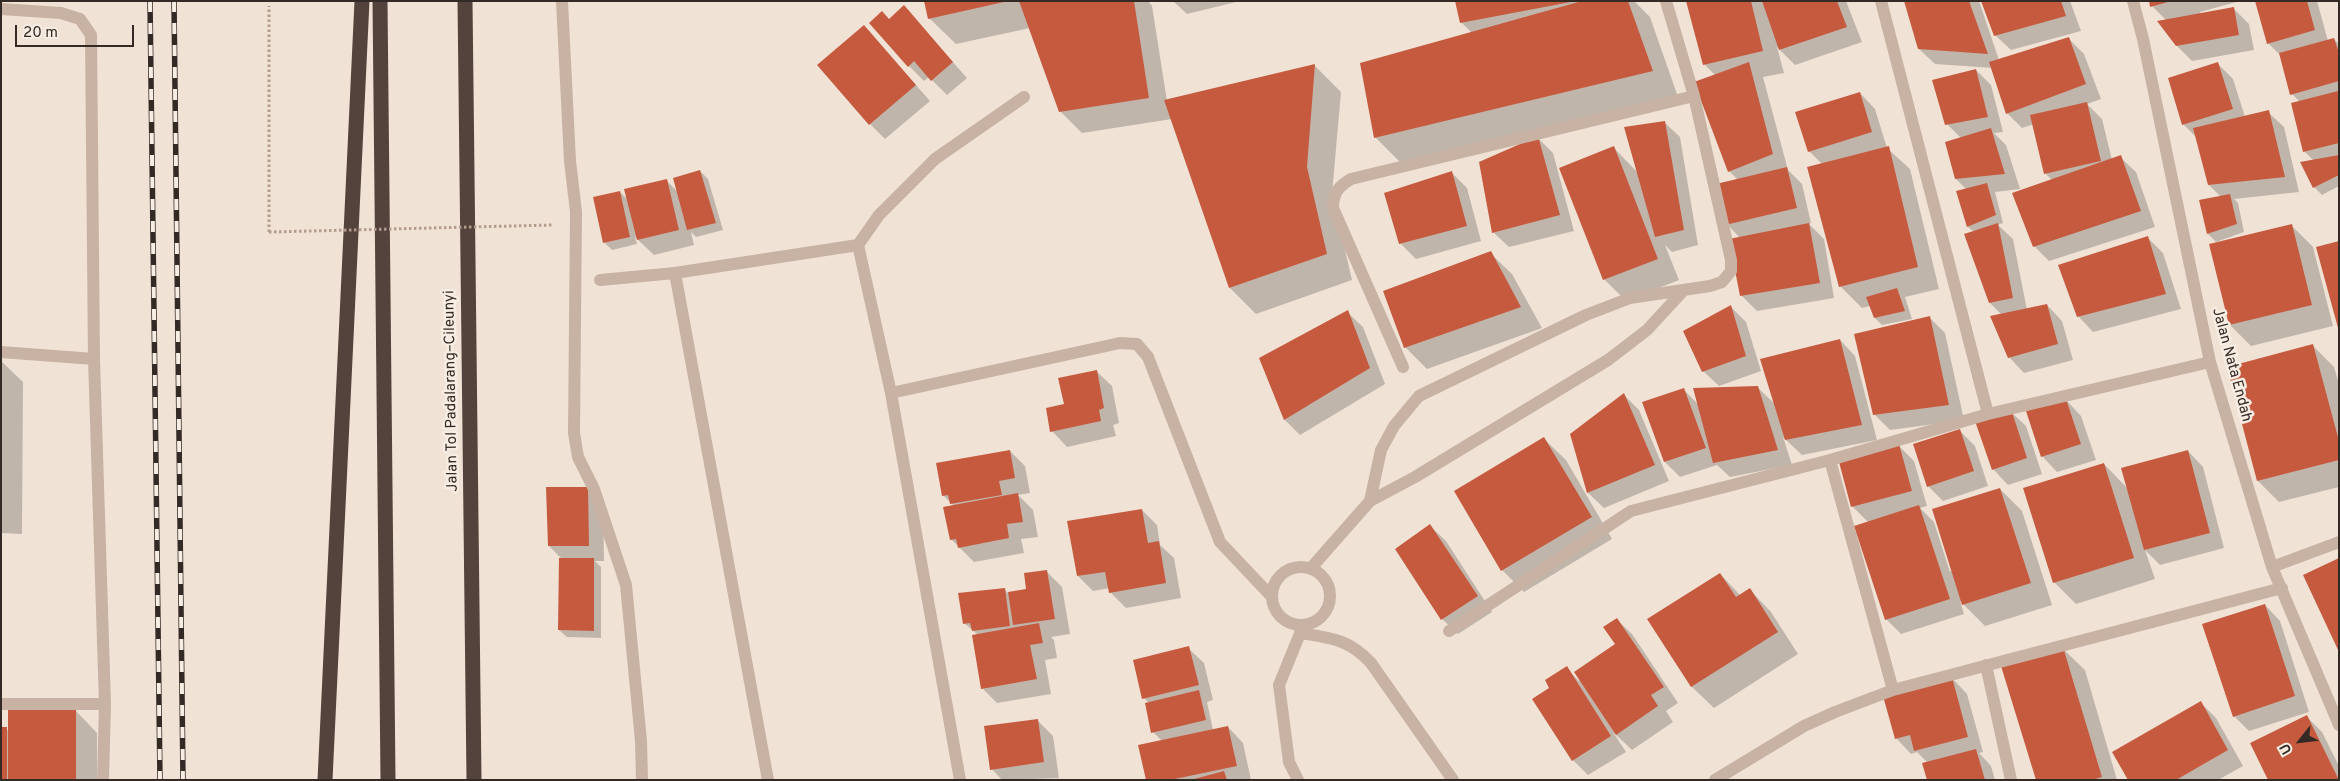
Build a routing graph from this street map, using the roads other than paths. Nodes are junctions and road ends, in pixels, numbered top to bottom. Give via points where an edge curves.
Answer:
1 (362, 1) edge
2 (380, 1) edge
3 (465, 1) edge
4 (562, 1) edge
5 (1666, 1) edge
6 (1881, 1) edge
7 (2133, 1) edge
8 (1, 9) edge
9 (1694, 96) junction
10 (1024, 97) dead end
11 (858, 245) junction
12 (675, 273) junction
13 (600, 280) dead end
14 (1684, 291) junction
15 (1, 352) edge
16 (94, 359) junction
17 (2210, 362) junction
18 (1403, 367) dead end
19 (891, 393) junction
20 (1988, 414) junction
21 (1830, 460) junction
22 (1370, 501) junction
23 (2339, 542) edge
24 (1311, 568) junction
25 (2272, 568) junction
26 (2282, 588) junction
27 (1271, 596) junction
28 (1301, 629) junction
29 (1449, 630) dead end
30 (1986, 665) junction
31 (1893, 690) junction
32 (1, 704) edge
33 (105, 704) junction
34 (2339, 725) edge
35 (103, 780) edge
36 (325, 780) edge
37 (388, 780) edge
38 (474, 780) edge
39 (642, 780) edge
40 (768, 780) edge
41 (960, 780) edge
42 (1298, 780) edge
43 (1453, 780) edge
44 (1715, 780) edge
45 (2011, 780) edge

1 - 36 highway
2 - 37 highway
3 - 38 highway, Jalan Tol Padalarang–Cileunyi
4 - 39 street via 570,161 576,212 574,433 578,456 594,488 626,585
5 - 9 street
6 - 20 street
7 - 17 street, Jalan Nata Endah
8 - 16 street via 61,13 80,20 91,35
9 - 14 street via 1732,271 1722,282
9 - 18 street via 1360,176 1343,184 1333,198 1332,208
10 - 11 street via 935,159 879,215
11 - 12 street
11 - 19 street
12 - 13 street
12 - 40 street
14 - 22 street via 1647,330 1608,360
14 - 22 street via 1630,298 1586,315 1419,396 1394,426 1380,450
15 - 16 street
16 - 33 street
17 - 20 street
17 - 25 street, Jalan Nata Endah
19 - 27 street via 1120,343 1137,344 1148,357 1220,542
19 - 41 street
20 - 21 street
21 - 29 street via 1631,511
21 - 31 street
22 - 24 street
23 - 25 street
24 - 27 street via 1292,568 1277,578
24 - 28 street via 1322,576 1329,588 1330,601 1316,622
25 - 26 street, Jalan Nata Endah
26 - 30 street
26 - 34 street, Jalan Nata Endah
27 - 28 street via 1276,611
28 - 42 street via 1279,685 1289,762
28 - 43 street via 1343,641 1360,650
30 - 31 street
30 - 45 street
31 - 44 street via 1804,726
32 - 33 street
33 - 35 street

